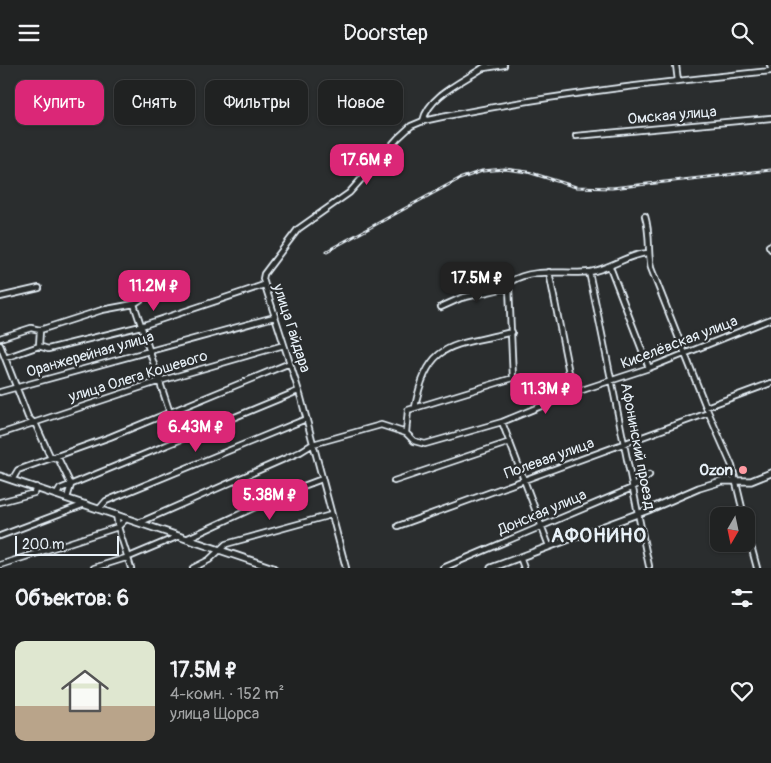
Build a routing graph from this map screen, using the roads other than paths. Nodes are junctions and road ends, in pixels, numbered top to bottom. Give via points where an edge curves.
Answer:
1 (504, 65) edge
2 (676, 65) edge
3 (485, 67) edge
4 (771, 68) edge
5 (678, 81) junction
6 (771, 118) edge
7 (423, 121) junction
8 (576, 136) dead end
9 (645, 216) dead end
10 (648, 253) junction
11 (610, 267) junction
12 (590, 272) junction
13 (549, 273) junction
14 (264, 285) junction
15 (509, 287) junction
16 (39, 288) dead end
17 (153, 291) dead end
18 (0, 297) edge
19 (134, 304) junction
20 (441, 307) dead end
21 (274, 317) junction
22 (771, 319) edge
23 (141, 326) junction
24 (40, 330) junction
25 (512, 332) junction
26 (0, 338) edge
27 (0, 345) edge
28 (284, 345) junction
29 (39, 346) junction
30 (149, 350) junction
31 (684, 353) junction
32 (5, 358) junction
33 (290, 363) junction
34 (649, 368) junction
35 (160, 381) junction
36 (612, 381) junction
37 (771, 383) edge
38 (16, 388) junction
39 (298, 391) junction
40 (0, 392) edge
41 (573, 393) junction
42 (415, 407) junction
43 (707, 410) junction
44 (170, 413) junction
45 (306, 419) junction
46 (502, 422) junction
47 (31, 423) junction
48 (406, 433) junction
49 (0, 434) edge
50 (176, 441) junction
51 (510, 442) junction
52 (312, 444) junction
53 (622, 444) junction
54 (53, 458) junction
55 (771, 473) edge
56 (649, 475) dead end
57 (0, 476) edge
58 (322, 479) junction
59 (12, 480) junction
60 (524, 480) junction
61 (394, 481) dead end
62 (736, 481) junction
63 (71, 485) junction
64 (36, 487) junction
65 (632, 488) junction
66 (57, 494) junction
67 (67, 497) junction
68 (0, 502) edge
69 (87, 503) junction
70 (742, 507) edge
71 (100, 508) junction
72 (116, 513) junction
73 (638, 513) junction
74 (331, 515) junction
75 (127, 518) junction
76 (141, 523) junction
77 (542, 525) junction
78 (398, 526) dead end
79 (118, 527) junction
80 (0, 536) edge
81 (179, 536) junction
82 (186, 539) junction
83 (549, 546) junction
84 (219, 550) junction
85 (753, 553) edge
86 (128, 557) junction
87 (520, 557) junction
88 (0, 565) edge
89 (649, 566) dead end
90 (265, 567) edge
91 (94, 568) edge
92 (131, 568) edge
93 (193, 568) edge
94 (274, 568) edge
95 (346, 568) edge
96 (443, 568) edge
97 (491, 568) edge
98 (524, 568) edge
99 (757, 568) edge

1 - 3 street
2 - 5 street
3 - 7 street via 446,90 424,115
4 - 5 street, улица Гайдара
5 - 7 street, улица Гайдара via 523,102
6 - 8 street, Омская улица
7 - 14 street, улица Гайдара via 407,129 348,193 298,229 264,274
9 - 10 street via 650,234
10 - 11 street
10 - 31 street
11 - 12 street
11 - 34 street
12 - 13 street
12 - 36 street, Афонинский проезд
13 - 15 street via 516,278 510,281
13 - 41 street
14 - 21 street, улица Гайдара
14 - 23 street
15 - 20 street via 461,298
15 - 25 street
16 - 18 street
17 - 19 street
19 - 23 street
19 - 24 street via 102,310
21 - 28 street, улица Гайдара
21 - 30 street, Оранжерейная улица
22 - 31 street, Киселёвская улица
23 - 29 street via 48,349
23 - 30 street
24 - 26 street via 31,328
24 - 29 street
25 - 42 street via 443,350 425,370
25 - 42 street via 513,378
27 - 32 street
28 - 33 street, улица Гайдара
28 - 35 street, улица Олега Кошевого
29 - 32 street
30 - 35 street
30 - 38 street, Оранжерейная улица
31 - 34 street, Киселёвская улица
31 - 43 street
32 - 38 street
33 - 39 street, улица Гайдара
33 - 44 street
34 - 36 street, Киселёвская улица
35 - 44 street
35 - 47 street, улица Олега Кошевого
36 - 41 street, Киселёвская улица
36 - 53 street, Афонинский проезд
37 - 43 street, Полевая улица
38 - 40 street, Оранжерейная улица
38 - 47 street
39 - 45 street, улица Гайдара
39 - 50 street
41 - 46 street, Киселёвская улица
42 - 48 street via 408,410
43 - 53 street, Полевая улица
43 - 62 street
44 - 50 street
44 - 54 street
45 - 52 street, улица Гайдара
45 - 71 street via 106,501
46 - 48 street, Киселёвская улица via 425,444 414,441
46 - 51 street
47 - 49 street, улица Олега Кошевого
47 - 54 street via 36,425
48 - 52 street, Киселёвская улица via 381,425
50 - 63 street
51 - 60 street
51 - 61 street
52 - 58 street, улица Гайдара
52 - 76 street, Киселёвская улица
53 - 60 street, Полевая улица
53 - 65 street, Афонинский проезд
54 - 59 street via 18,470
54 - 63 street via 59,461
55 - 62 main road via 751,481
56 - 65 street, Донская улица
57 - 59 main road
58 - 74 street, улица Гайдара
58 - 82 street
59 - 64 main road
60 - 77 street
60 - 78 street, Полевая улица
62 - 70 street
62 - 73 main road via 722,481 699,488
63 - 66 street via 60,489
63 - 67 street
64 - 66 main road
64 - 68 street via 34,493
65 - 73 street, Афонинский проезд
65 - 77 street, Донская улица
66 - 67 main road
67 - 69 main road
69 - 71 main road
69 - 80 street
71 - 72 main road
72 - 75 main road
72 - 79 street
73 - 83 main road
73 - 89 street, Афонинский проезд
74 - 84 street via 226,544
74 - 95 street, улица Гайдара
75 - 76 main road
75 - 79 street
76 - 81 main road
77 - 83 street
77 - 96 street, Донская улица
79 - 86 street
79 - 88 street
81 - 82 main road
81 - 86 street
82 - 84 main road
83 - 87 main road
84 - 90 main road
84 - 93 street via 209,560
85 - 99 street
86 - 91 street
86 - 92 street
87 - 97 main road
87 - 98 street
90 - 94 main road

